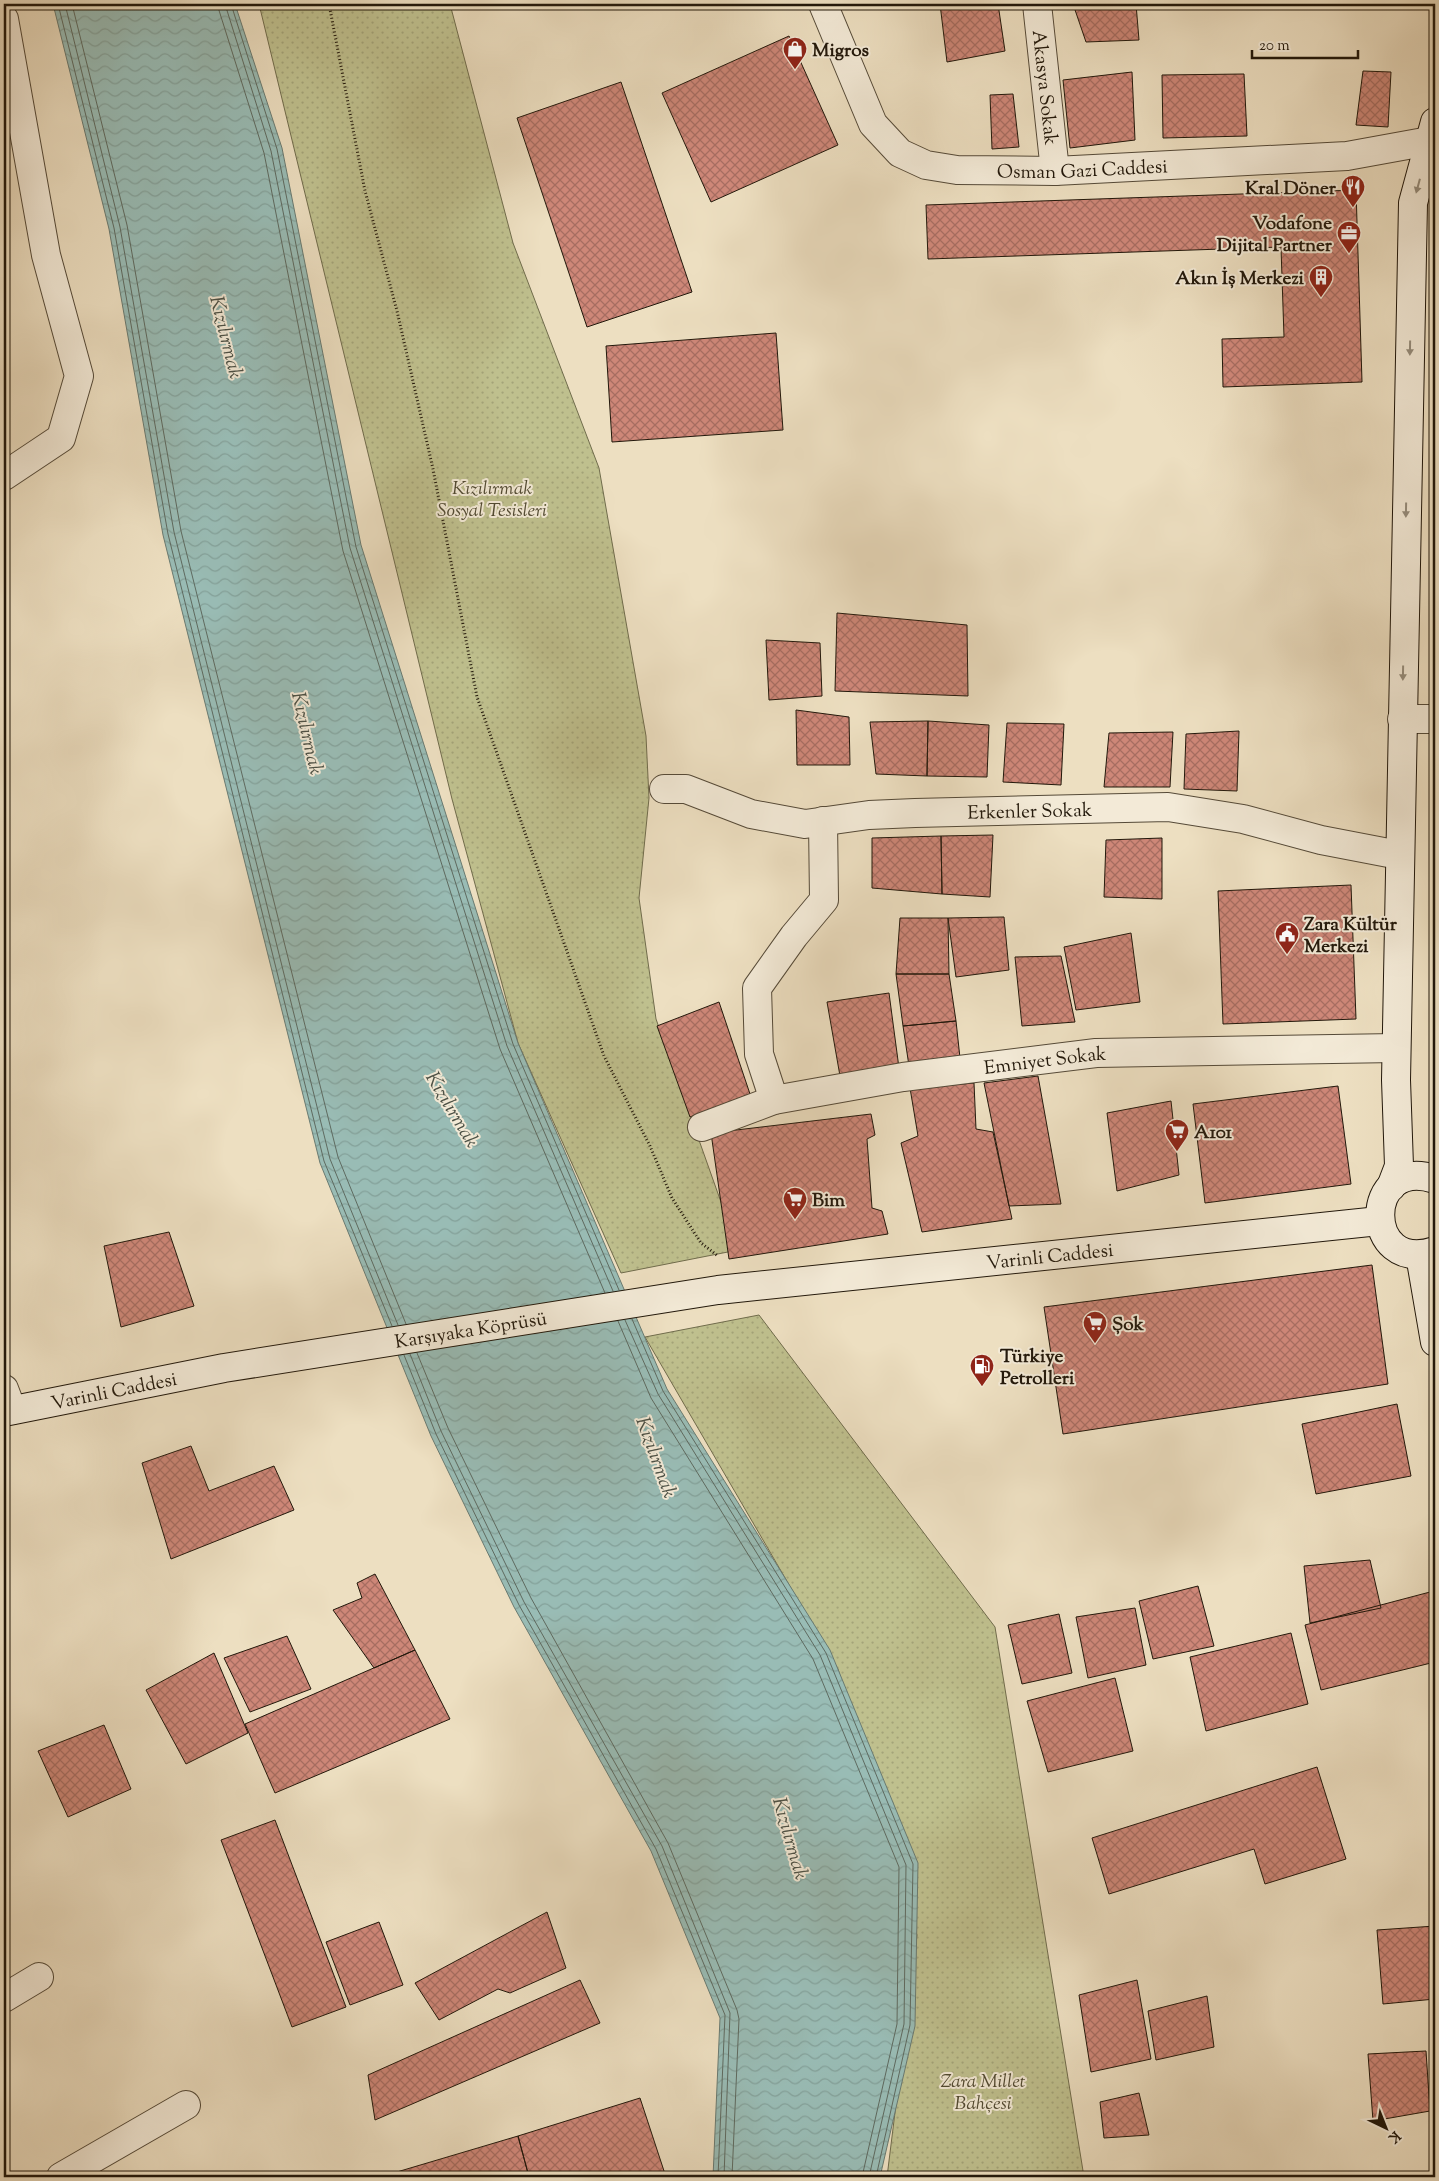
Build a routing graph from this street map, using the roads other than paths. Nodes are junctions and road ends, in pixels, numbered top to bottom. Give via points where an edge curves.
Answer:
1 (823, 4) edge
2 (1037, 4) edge
3 (4, 19) edge
4 (1434, 134) edge
5 (1055, 171) junction
6 (4, 476) edge
7 (1435, 718) edge
8 (1402, 719) junction
9 (664, 789) dead end
10 (823, 821) junction
11 (1399, 855) junction
12 (1396, 1048) junction
13 (774, 1100) junction
14 (702, 1127) dead end
15 (1435, 1179) edge
16 (1391, 1187) junction
17 (1380, 1222) junction
18 (1428, 1253) edge
19 (718, 1290) joint
20 (1435, 1342) edge
21 (224, 1368) joint
22 (7, 1404) edge
23 (39, 1977) dead end
24 (4, 1998) edge
25 (186, 2105) dead end
26 (61, 2177) edge

1 - 5 street, Osman Gazi Caddesi via 873,124 900,153 926,165 957,170
2 - 5 street, Akasya Sokak
3 - 6 street via 46,255 79,376 61,438
4 - 5 street, Osman Gazi Caddesi via 1347,156
4 -> 8 street via 1413,203
7 - 8 street
8 - 11 street
9 - 10 street, Erkenler Sokak via 686,789 751,814 805,824
10 - 11 street, Erkenler Sokak via 915,813 1168,807 1243,819 1321,840
10 - 13 street via 824,900 757,988 759,1054
11 - 12 street
12 - 13 street, Emniyet Sokak via 1096,1053 903,1077
12 - 16 street via 1399,1166
13 - 14 street, Emniyet Sokak
15 - 16 street via 1424,1175 1412,1176
16 - 17 street via 1380,1209
17 - 18 street via 1390,1242 1398,1249
17 - 19 street, Varinli Caddesi
18 - 20 street
19 - 21 street, Karşıyaka Köprüsü
21 - 22 street, Varinli Caddesi
23 - 24 street
25 - 26 street

